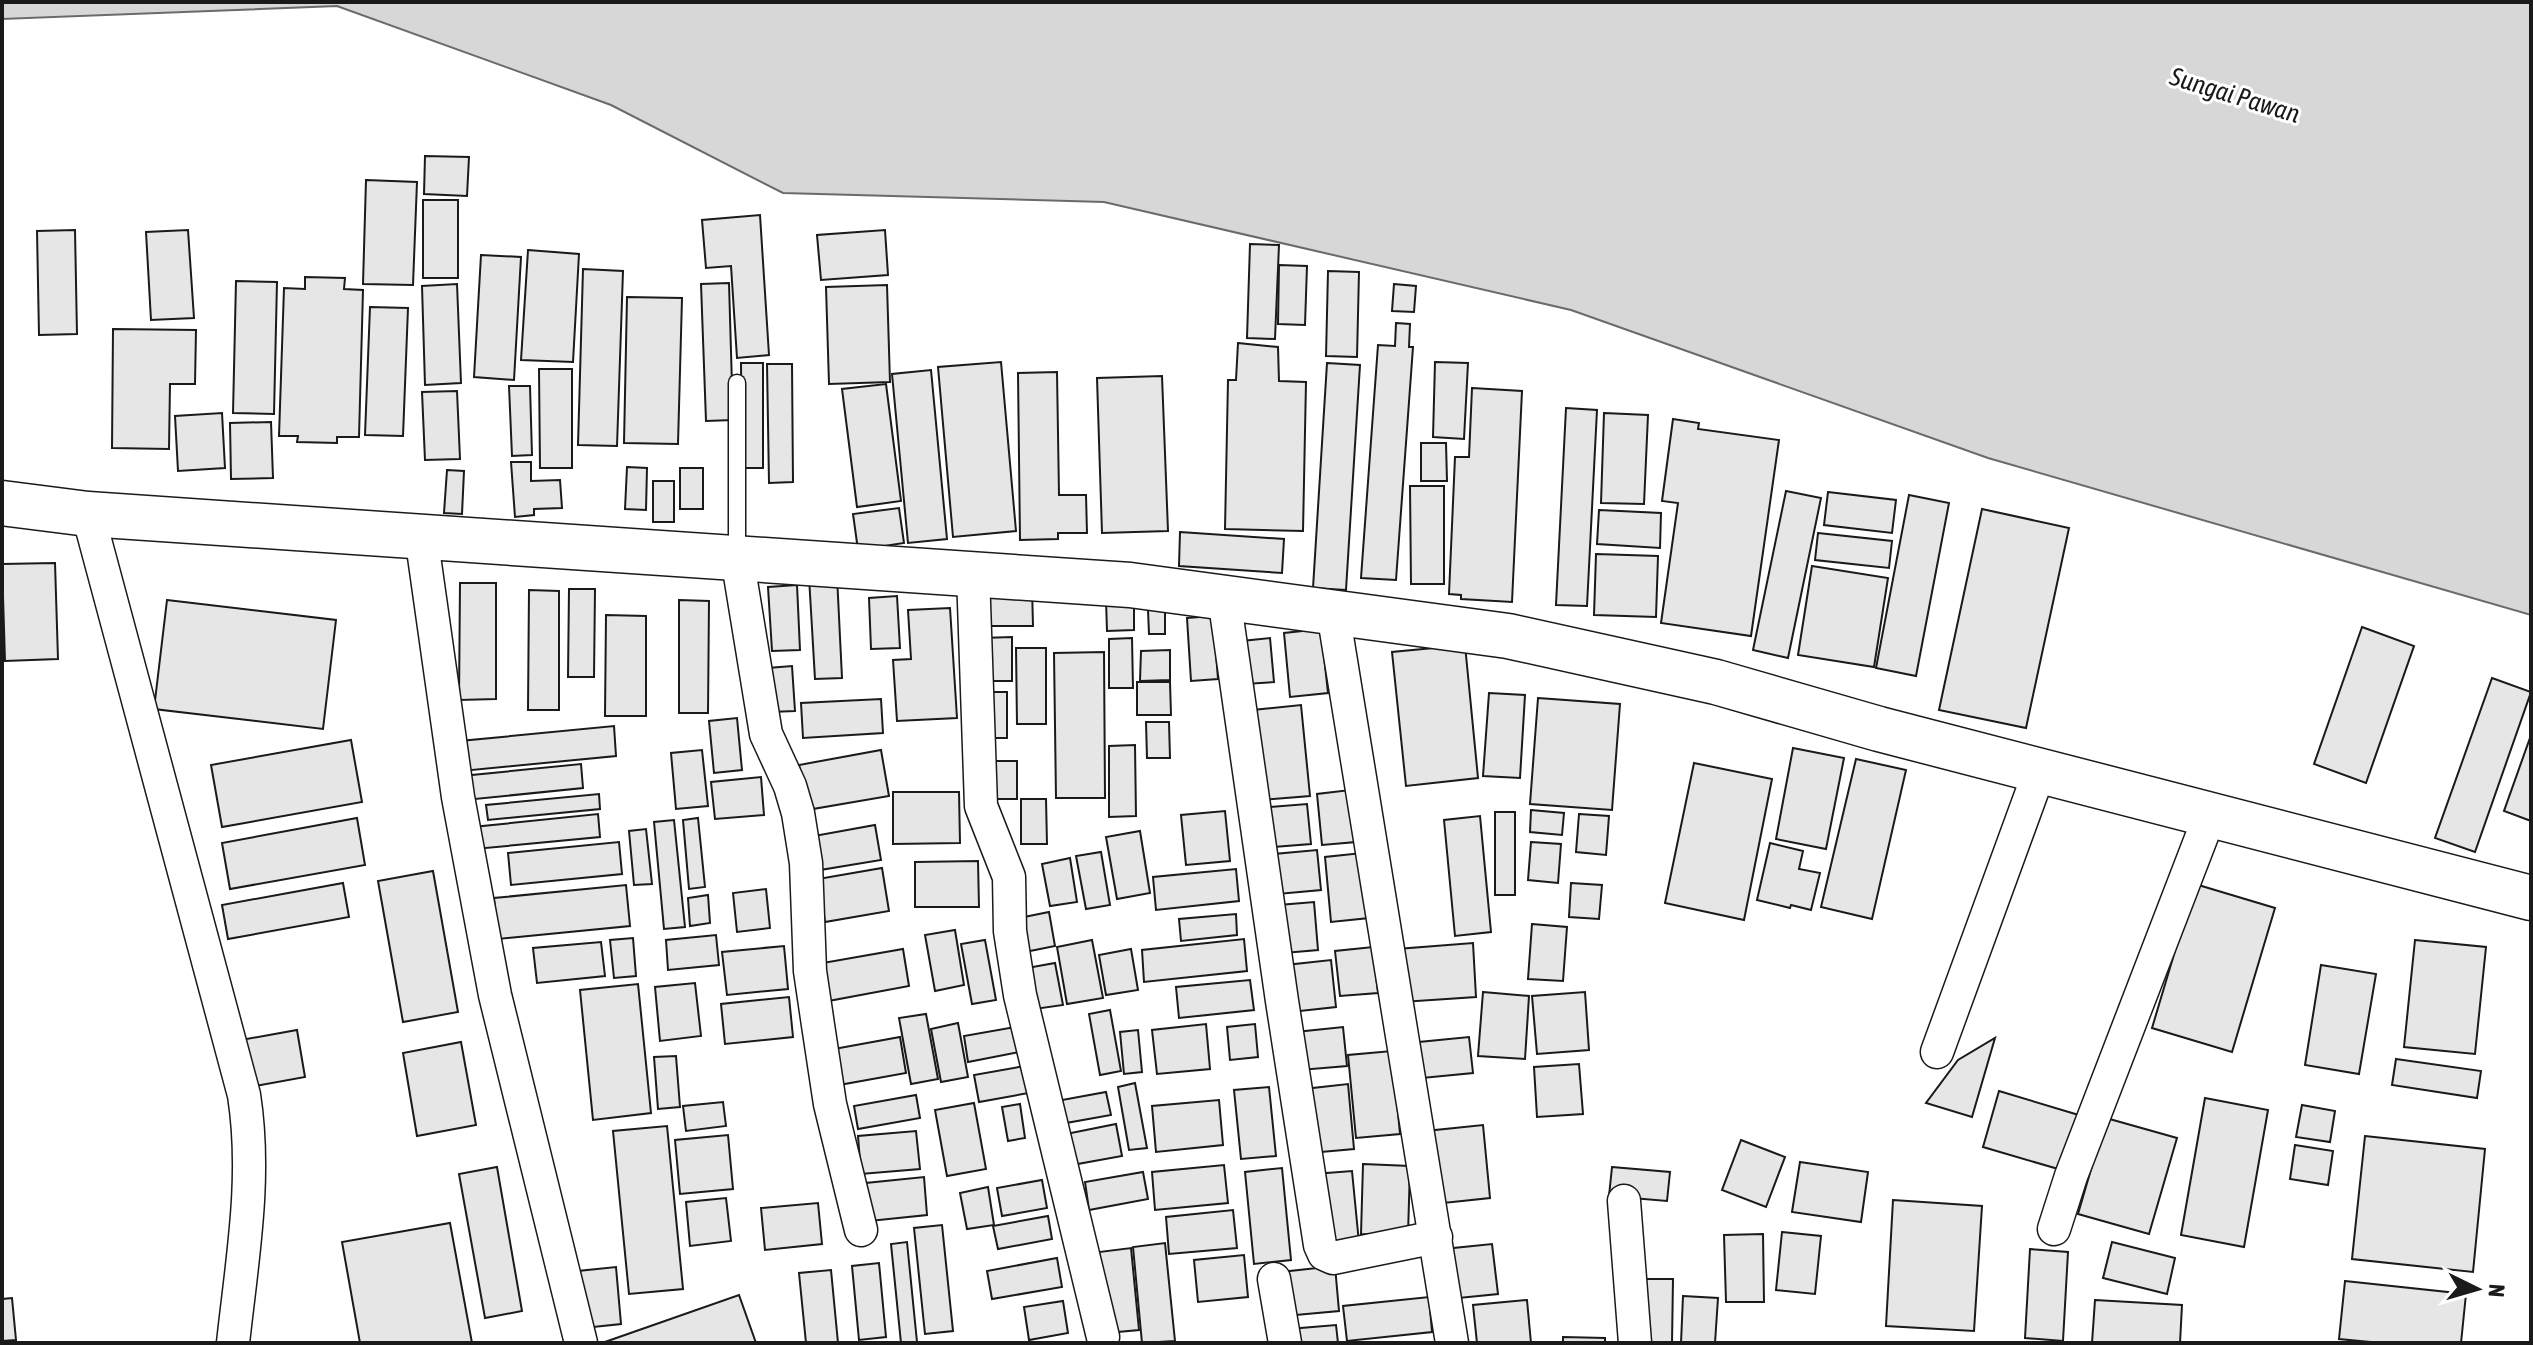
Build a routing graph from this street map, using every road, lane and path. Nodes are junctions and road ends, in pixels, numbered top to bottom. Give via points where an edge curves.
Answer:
1 (737, 383) dead end
2 (2, 503) edge
3 (88, 514) junction
4 (421, 535) junction
5 (737, 557) junction
6 (973, 574) junction
7 (1224, 597) junction
8 (1333, 612) junction
9 (2040, 770) junction
10 (2210, 815) junction
11 (2531, 898) edge
12 (1937, 1052) dead end
13 (1624, 1201) dead end
14 (2054, 1229) dead end
15 (861, 1230) dead end
16 (1436, 1237) junction
17 (1274, 1279) dead end
18 (1103, 1337) dead end
19 (233, 1343) edge
20 (581, 1343) edge
21 (1285, 1343) edge
22 (1452, 1343) edge
23 (1635, 1343) edge

1 - 5 lane
2 - 3 main road
3 - 4 main road
3 - 19 street via 244,1095 249,1200
4 - 5 main road
4 - 20 street via 458,797 495,995
5 - 6 main road
5 - 15 street via 766,734 798,813 818,1025 830,1104
6 - 7 main road
6 - 18 street via 981,806 1009,877 1010,931 1020,995
7 - 8 main road
7 - 16 street via 1320,1245 1333,1258
8 - 9 main road via 1508,636 1716,682
8 - 16 street
9 - 10 main road
9 - 12 street
10 - 11 main road
10 - 14 street
13 - 23 street
16 - 22 street
17 - 21 street

